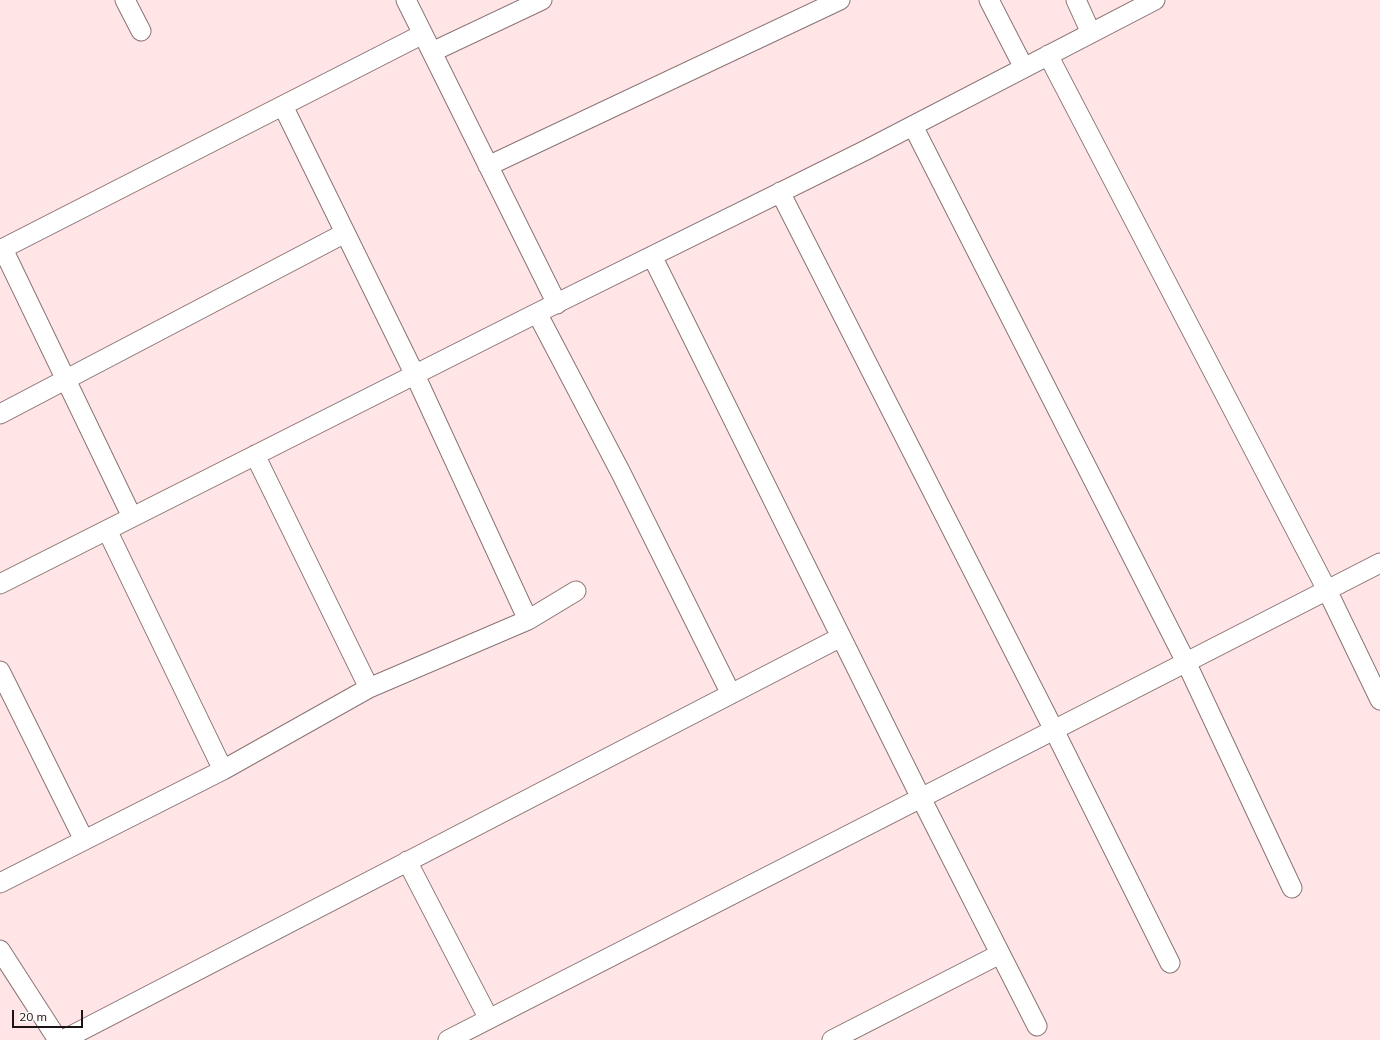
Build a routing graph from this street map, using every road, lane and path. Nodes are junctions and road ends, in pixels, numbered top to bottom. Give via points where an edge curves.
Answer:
1 (125, 0) edge
2 (406, 0) edge
3 (542, 0) edge
4 (989, 0) edge
5 (1076, 0) edge
6 (1155, 0) edge
7 (838, 1) edge
8 (141, 31) dead end
9 (1092, 33) junction
10 (423, 34) junction
11 (432, 52) junction
12 (1048, 56) junction
13 (1024, 68) junction
14 (283, 106) junction
15 (913, 126) junction
16 (488, 166) junction
17 (780, 192) junction
18 (345, 233) junction
19 (1, 249) edge
20 (652, 256) junction
21 (557, 304) junction
22 (537, 313) junction
23 (414, 375) junction
24 (66, 379) junction
25 (0, 414) edge
26 (255, 455) junction
27 (132, 517) junction
28 (107, 530) junction
29 (1380, 563) edge
30 (0, 584) edge
31 (1327, 590) junction
32 (576, 591) dead end
33 (528, 620) junction
34 (841, 637) junction
35 (1186, 662) junction
36 (0, 671) edge
37 (369, 688) junction
38 (731, 694) junction
39 (1380, 700) edge
40 (1054, 730) junction
41 (223, 770) junction
42 (921, 798) junction
43 (84, 840) junction
44 (407, 861) junction
45 (0, 883) edge
46 (1292, 888) dead end
47 (0, 950) edge
48 (1000, 954) junction
49 (1170, 963) dead end
50 (489, 1019) junction
51 (1037, 1026) dead end
52 (58, 1040) edge
53 (63, 1040) edge
54 (448, 1040) edge
55 (832, 1040) edge

1 - 8 street
2 - 10 street
3 - 11 street
4 - 13 street
5 - 9 street
6 - 9 street
7 - 16 street
9 - 12 street
10 - 11 street
10 - 14 street
11 - 16 street
12 - 13 street
12 - 31 street
13 - 15 street
14 - 18 street
14 - 19 street
15 - 17 street
15 - 35 street
16 - 21 street
17 - 20 street
17 - 40 street
18 - 23 street
18 - 24 street
19 - 24 street
20 - 21 street
20 - 34 street
21 - 22 street
22 - 23 street
22 - 38 street via 621,473
23 - 26 street
23 - 33 street
24 - 25 street
24 - 27 street
26 - 27 street
26 - 37 street
27 - 28 street
28 - 30 street
28 - 41 street
29 - 31 street
31 - 35 street
31 - 39 street
32 - 33 street
33 - 37 street
34 - 38 street
34 - 42 street
35 - 40 street
35 - 46 street
36 - 43 street
37 - 41 street
38 - 44 street
40 - 42 street
40 - 49 street
41 - 43 street
42 - 48 street
42 - 50 street
43 - 45 street
44 - 50 street
44 - 53 street
47 - 52 street
48 - 51 street
48 - 55 street
50 - 54 street

